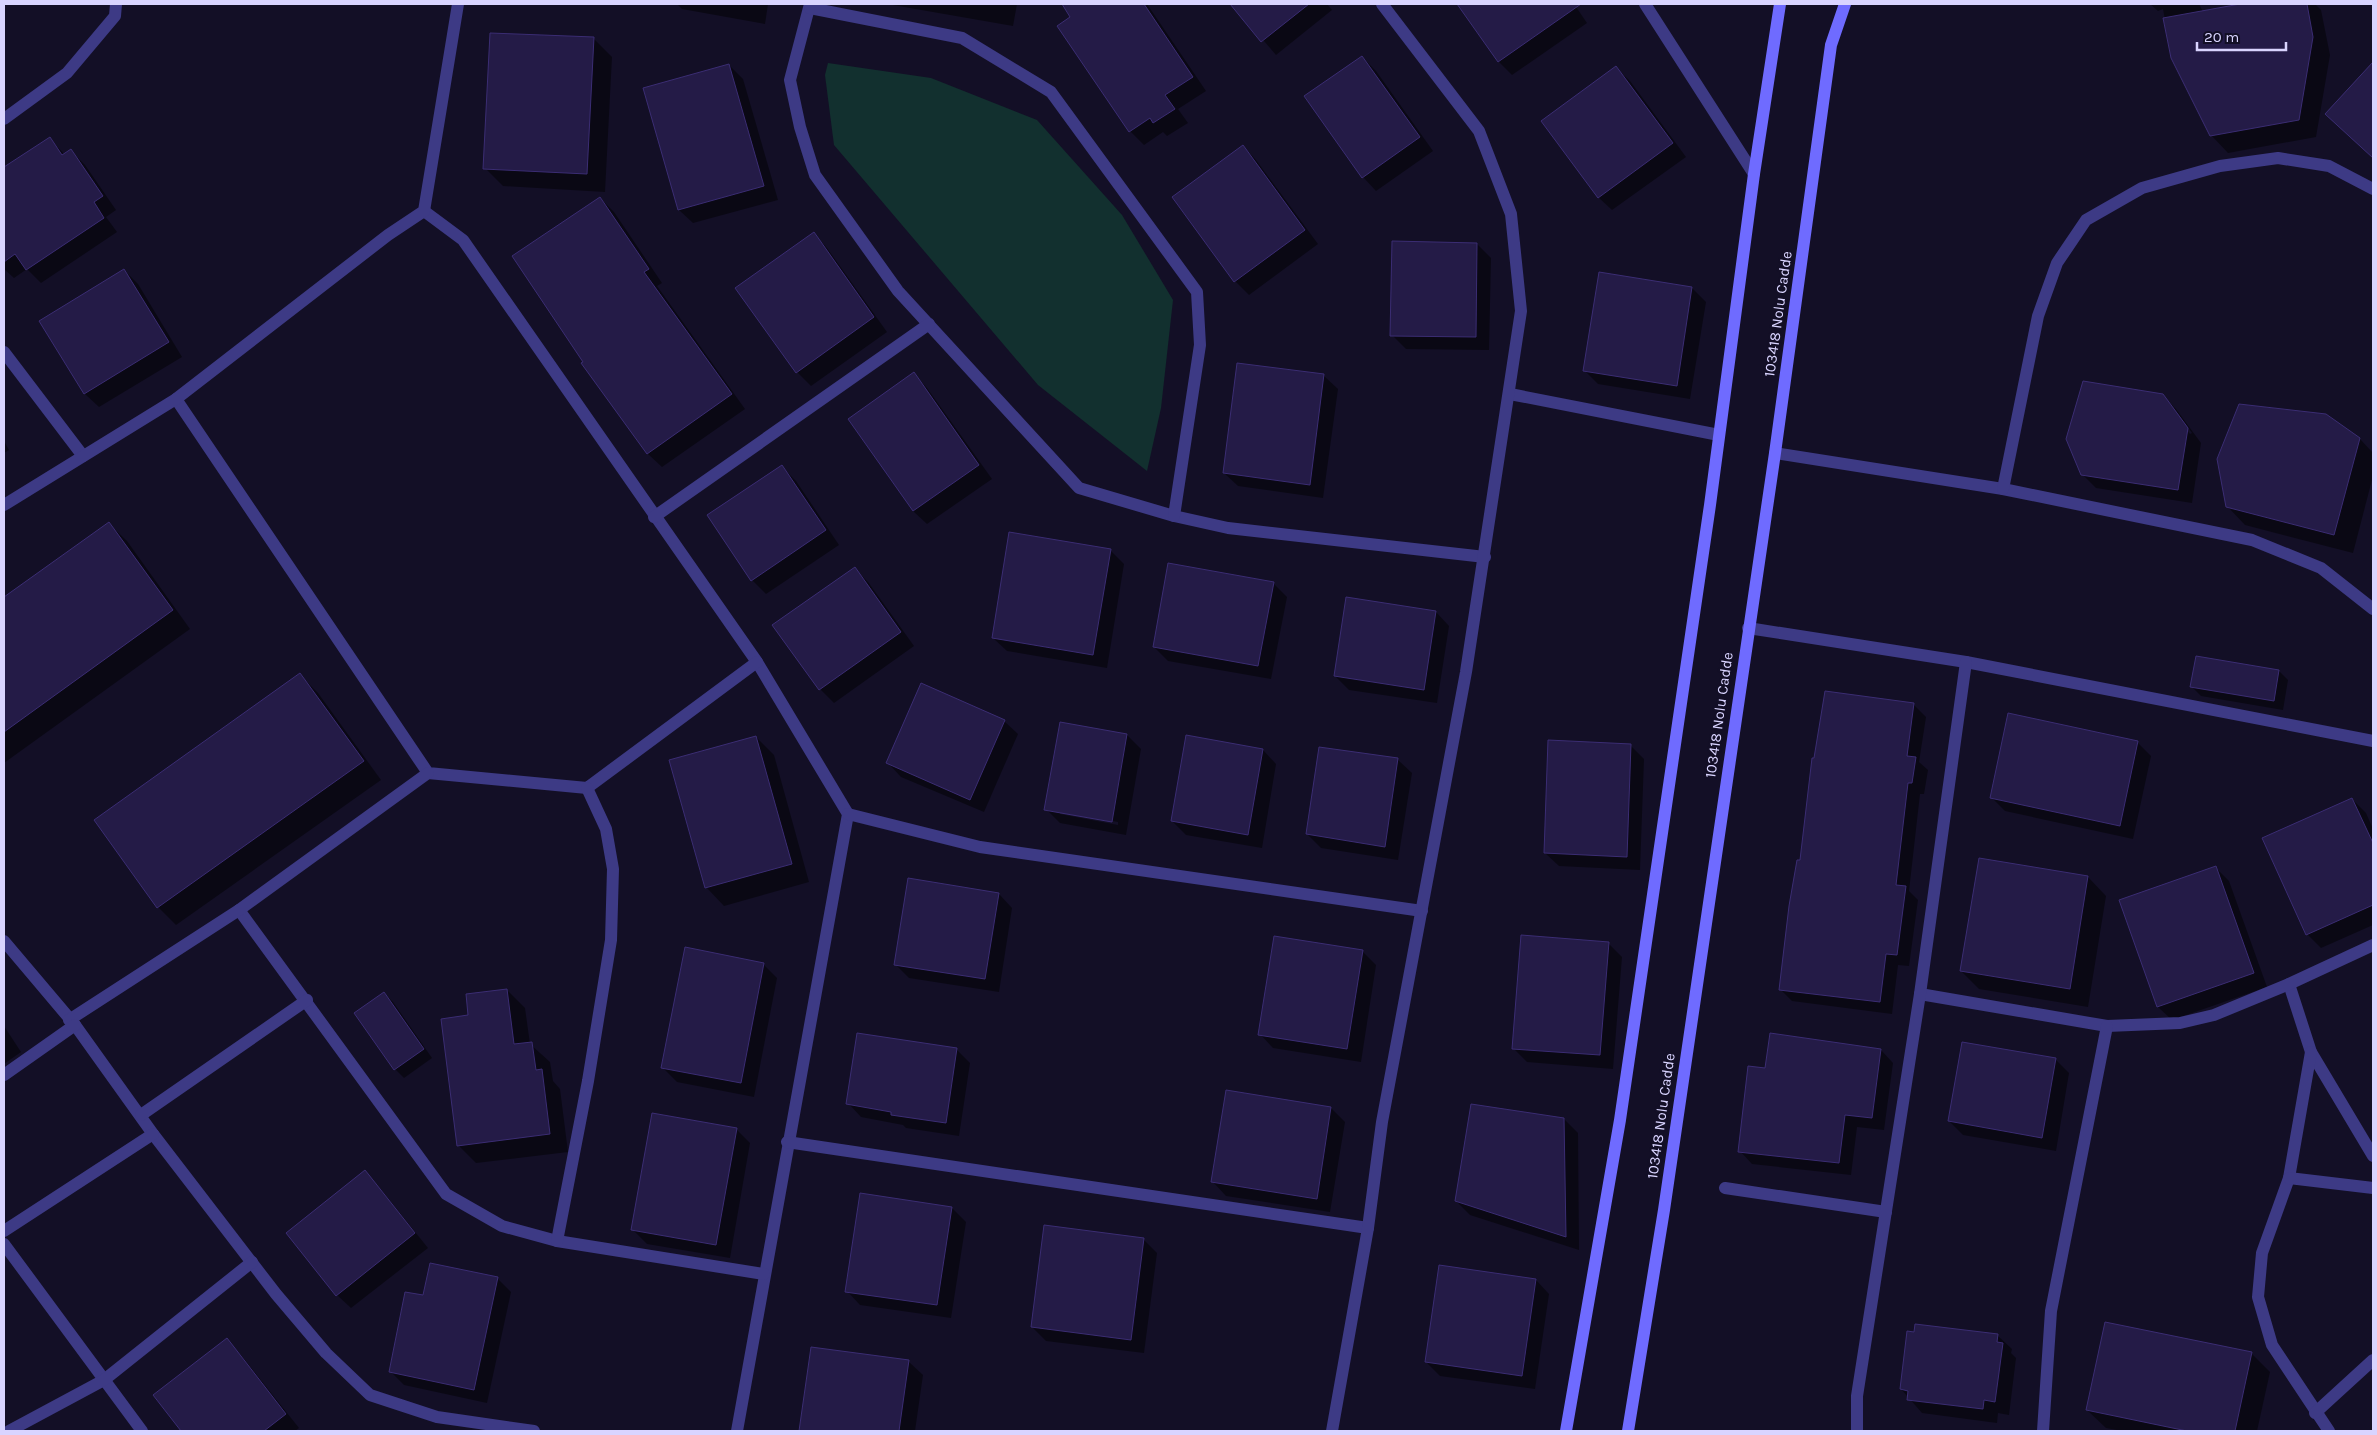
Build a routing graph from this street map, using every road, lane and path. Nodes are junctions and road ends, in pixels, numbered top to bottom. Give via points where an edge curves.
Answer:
1 (116, 4) edge
2 (458, 4) edge
3 (1382, 4) edge
4 (1645, 4) edge
5 (1780, 4) edge
6 (1845, 4) edge
7 (810, 6) edge
8 (4, 119) edge
9 (1754, 174) junction
10 (2373, 189) edge
11 (424, 211) junction
12 (929, 324) junction
13 (4, 352) edge
14 (1510, 394) junction
15 (176, 399) junction
16 (1719, 435) junction
17 (1775, 453) junction
18 (83, 456) junction
19 (2003, 489) junction
20 (4, 505) edge
21 (1174, 516) junction
22 (654, 517) junction
23 (1485, 556) junction
24 (2373, 609) edge
25 (1748, 628) junction
26 (757, 662) junction
27 (1966, 662) junction
28 (2373, 739) edge
29 (428, 773) junction
30 (586, 788) junction
31 (848, 814) junction
32 (239, 910) junction
33 (1422, 910) junction
34 (4, 941) edge
35 (2373, 945) edge
36 (2289, 984) junction
37 (1920, 994) junction
38 (307, 1000) junction
39 (72, 1023) junction
40 (2107, 1026) junction
41 (2311, 1052) junction
42 (4, 1076) edge
43 (141, 1115) junction
44 (153, 1134) junction
45 (787, 1142) junction
46 (2373, 1156) edge
47 (2289, 1178) junction
48 (1726, 1188) dead end
49 (2373, 1188) edge
50 (1886, 1212) junction
51 (1368, 1228) junction
52 (4, 1231) edge
53 (557, 1240) junction
54 (4, 1244) edge
55 (252, 1262) junction
56 (764, 1274) junction
57 (2373, 1360) edge
58 (104, 1380) junction
59 (2315, 1413) junction
60 (9, 1431) edge
61 (142, 1431) edge
62 (534, 1431) edge
63 (737, 1431) edge
64 (1332, 1431) edge
65 (1566, 1431) edge
66 (1628, 1431) edge
67 (1857, 1431) edge
68 (2043, 1431) edge
69 (2329, 1431) edge

1 - 8 street via 114,16 67,73
2 - 11 street
3 - 14 street via 1479,131 1511,214 1521,312
4 - 9 street
5 - 9 main road
6 - 17 main road, 103418 Nolu Cadde via 1831,45
7 - 12 street via 790,80 815,176 898,291
7 - 21 street via 962,38 1051,92 1197,292 1200,345
9 - 16 main road
10 - 19 street via 2329,166 2278,158 2220,166 2142,188 2086,220 2056,263 2038,316
11 - 15 street via 388,235
11 - 22 street via 462,240
12 - 21 street via 1079,488
12 - 22 street
13 - 18 street
14 - 16 street
14 - 23 street
15 - 18 street
15 - 29 street
16 - 65 main road via 1620,1120
17 - 19 street
17 - 25 main road, 103418 Nolu Cadde
18 - 20 street
19 - 24 street via 2252,540 2321,568
21 - 23 street via 1228,528
22 - 26 street
23 - 33 street
25 - 27 street
25 - 66 main road, 103418 Nolu Cadde via 1666,1200
26 - 30 street
26 - 31 street
27 - 28 street
27 - 37 street
29 - 30 street
29 - 32 street
30 - 53 street via 606,828 612,861 611,940
31 - 33 street via 980,847
31 - 45 street
32 - 38 street
32 - 39 street
33 - 51 street via 1382,1122
34 - 39 street
35 - 36 street
36 - 40 street via 2214,1015 2180,1023
36 - 41 street
37 - 40 street
37 - 50 street
38 - 43 street
38 - 53 street via 446,1194 502,1226
39 - 42 street
39 - 43 street
40 - 68 street via 2051,1311
41 - 46 street
41 - 47 street
43 - 44 street
44 - 52 street
44 - 55 street
45 - 51 street
45 - 56 street
47 - 49 street
47 - 59 street via 2262,1253 2258,1297 2272,1345
48 - 50 street
50 - 67 street via 1857,1396
51 - 64 street
53 - 56 street
54 - 58 street
55 - 58 street
55 - 62 street via 326,1353 370,1395 436,1417
56 - 63 street
57 - 59 street
58 - 60 street
58 - 61 street
59 - 69 street

